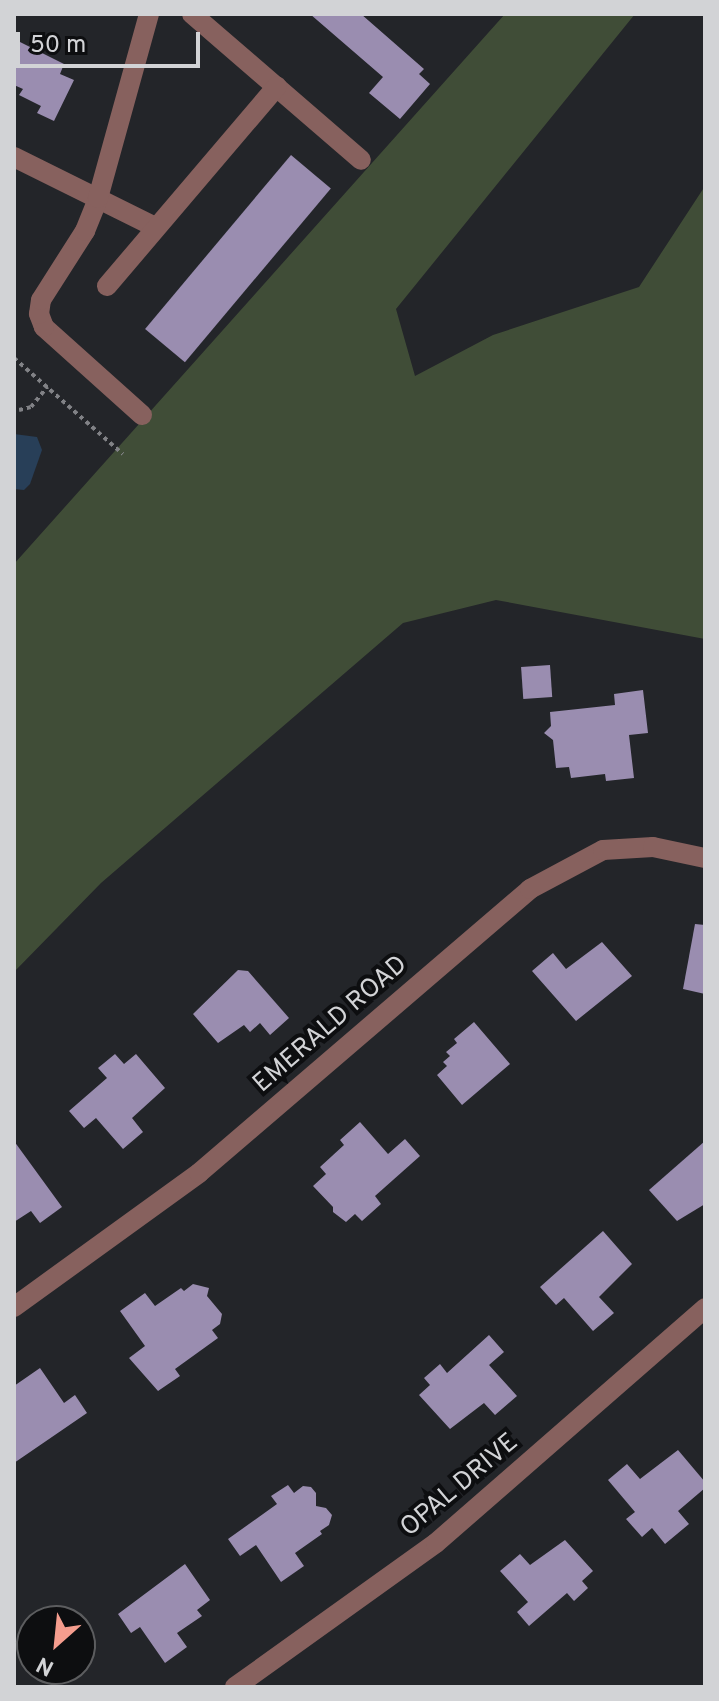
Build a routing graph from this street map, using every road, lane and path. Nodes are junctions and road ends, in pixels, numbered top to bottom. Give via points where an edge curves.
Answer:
1 (127, 14) edge
2 (192, 14) edge
3 (148, 16) edge
4 (277, 86) junction
5 (14, 157) edge
6 (361, 160) dead end
7 (98, 198) junction
8 (155, 227) junction
9 (107, 286) dead end
10 (14, 358) edge
11 (47, 387) junction
12 (19, 410) dead end
13 (142, 415) dead end
14 (123, 454) dead end
15 (705, 858) edge
16 (14, 1307) edge
17 (705, 1308) edge
18 (235, 1687) edge

1 - 3 street
2 - 4 street
3 - 7 street
4 - 6 street
4 - 8 street
5 - 7 street
7 - 8 street
7 - 13 street via 85,231 41,300 39,314 44,327
8 - 9 street
10 - 11 path
11 - 12 path via 31,407
11 - 14 path
15 - 16 street, EMERALD ROAD via 653,847 603,850 530,889 199,1173
17 - 18 street, OPAL DRIVE via 436,1543

